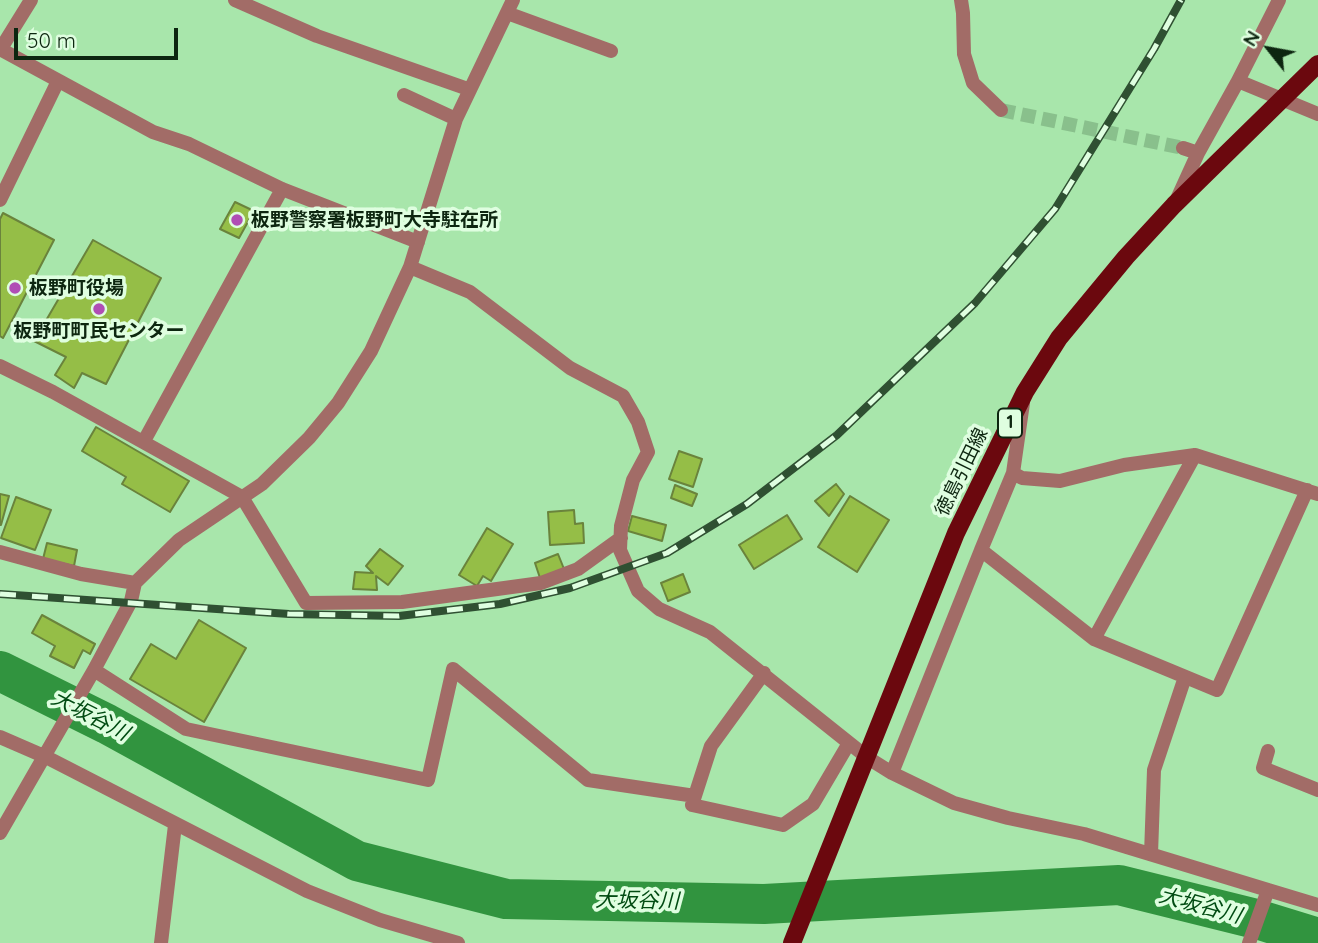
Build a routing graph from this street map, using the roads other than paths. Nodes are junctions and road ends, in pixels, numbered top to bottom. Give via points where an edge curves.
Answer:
1 (31, 0) edge
2 (235, 0) edge
3 (961, 0) edge
4 (1279, 0) edge
5 (510, 6) edge
6 (0, 49) edge
7 (611, 51) dead end
8 (1318, 64) edge
9 (58, 81) junction
10 (1238, 81) junction
11 (468, 89) junction
12 (404, 95) dead end
13 (1283, 99) junction
14 (1002, 110) tunnel mouth
15 (1318, 114) edge
16 (456, 119) junction
17 (1183, 148) tunnel mouth
18 (1198, 153) junction
19 (282, 188) junction
20 (0, 200) edge
21 (1174, 205) junction
22 (418, 242) junction
23 (410, 267) junction
24 (0, 366) edge
25 (1025, 392) junction
26 (144, 441) junction
27 (1195, 455) junction
28 (1013, 473) junction
29 (1312, 492) edge
30 (242, 497) junction
31 (621, 538) junction
32 (981, 550) junction
33 (0, 552) edge
34 (135, 583) junction
35 (1094, 639) junction
36 (94, 670) junction
37 (764, 673) junction
38 (1185, 677) junction
39 (0, 737) edge
40 (849, 743) junction
41 (1268, 751) dead end
42 (48, 752) junction
43 (868, 758) junction
44 (892, 773) junction
45 (1318, 790) edge
46 (695, 796) junction
47 (175, 825) junction
48 (0, 833) edge
49 (1152, 854) junction
50 (1266, 894) junction
51 (1318, 905) edge
52 (453, 942) edge
53 (161, 943) edge
54 (792, 943) edge
55 (1249, 943) edge

1 - 6 street
2 - 11 street via 317,36
3 - 14 street via 964,54 973,82
4 - 10 street
5 - 7 street
5 - 11 street
6 - 9 street
8 - 13 main road, 徳島引田線 / 1
9 - 19 street via 153,132
9 - 20 street
10 - 13 street
10 - 18 street
11 - 16 street
12 - 16 street
13 - 15 street
13 - 21 main road, 徳島引田線 / 1
16 - 22 street
17 - 18 street
18 - 21 street
19 - 22 street
19 - 26 street
21 - 25 main road, 徳島引田線 / 1 via 1059,338
22 - 23 street
23 - 30 street via 371,351 338,403 281,466
23 - 31 street via 470,292 570,368 623,396 648,452 633,480
24 - 26 street
25 - 28 street
25 - 43 main road, 徳島引田線 / 1 via 956,533
26 - 30 street
27 - 28 street via 1124,465 1060,481
27 - 29 street
27 - 35 street
28 - 32 street
29 - 38 street via 1217,690
30 - 31 street via 306,603 402,602 541,583 578,569
30 - 34 street via 179,540
31 - 37 street via 620,550 638,591 659,609 710,632
32 - 35 street
32 - 44 street
33 - 34 street
34 - 36 street via 131,601
35 - 38 street
36 - 42 street
36 - 46 street via 187,729 428,779 453,669 588,780
37 - 40 street
37 - 46 street via 711,746
38 - 49 street via 1154,770
39 - 42 street
40 - 43 street
40 - 46 street via 813,804 783,825 692,805
41 - 45 street via 1262,768
42 - 47 street
42 - 48 street
43 - 44 street
43 - 54 main road, 徳島引田線 / 1
44 - 49 street via 954,803
47 - 52 street via 307,891
47 - 53 street
49 - 50 street
50 - 51 street
50 - 55 street

